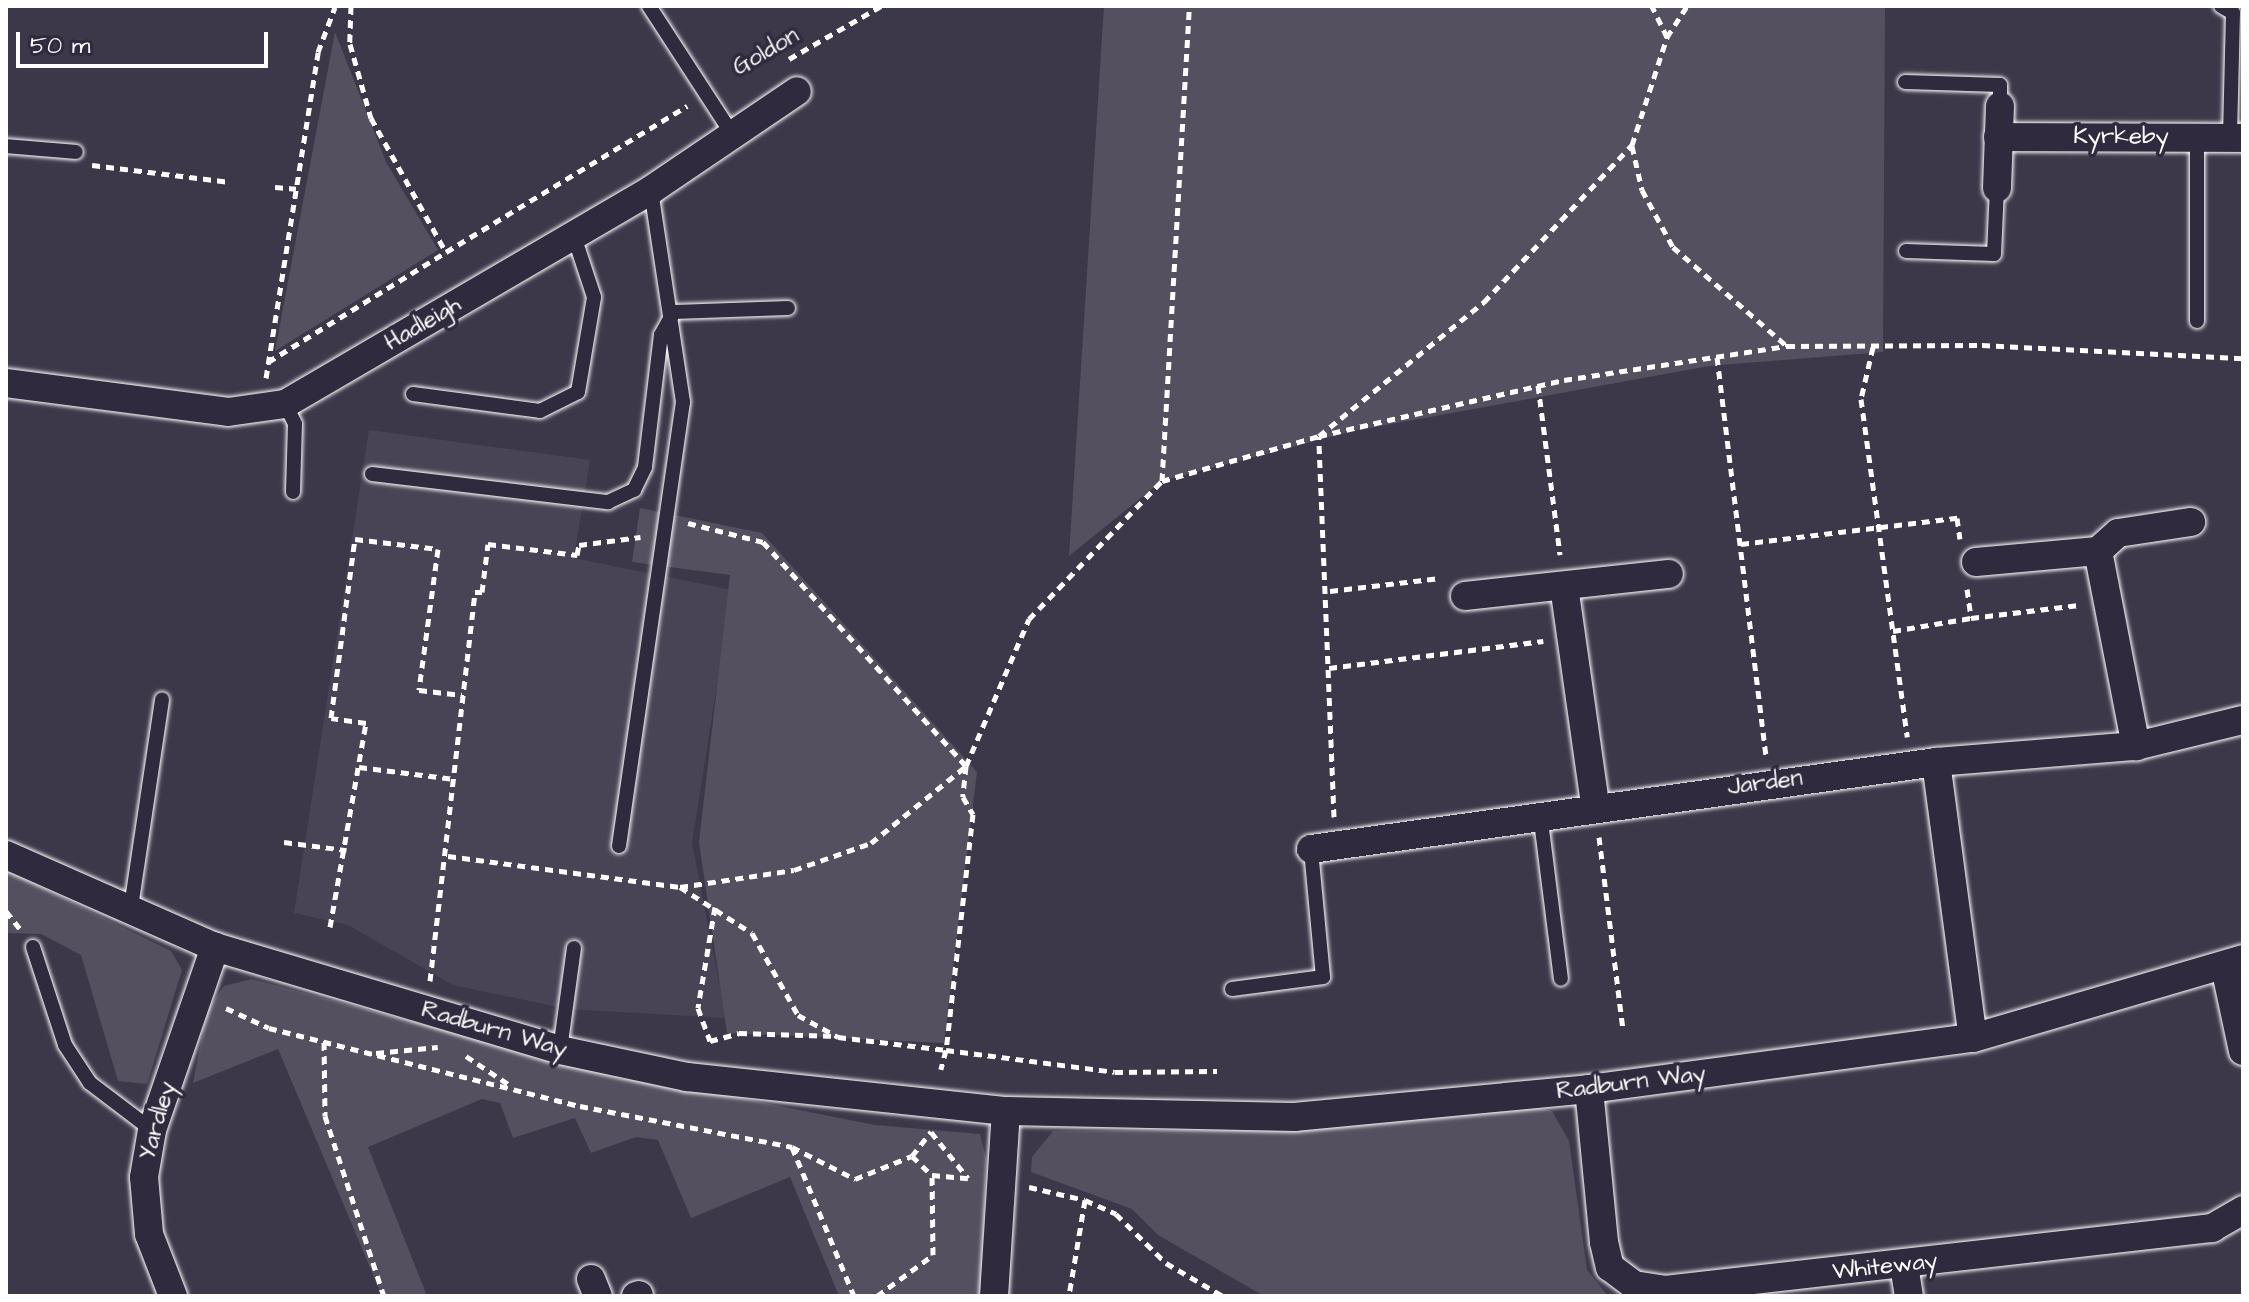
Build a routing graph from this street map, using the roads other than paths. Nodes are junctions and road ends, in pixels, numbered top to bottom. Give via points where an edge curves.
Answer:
1 (649, 6) edge
2 (2221, 6) edge
3 (1905, 82) dead end
4 (797, 91) dead end
5 (2000, 106) joint
6 (732, 134) junction
7 (1998, 137) junction
8 (2197, 137) junction
9 (2237, 138) edge
10 (6, 146) edge
11 (76, 152) road end
12 (1997, 188) joint
13 (651, 190) junction
14 (574, 236) junction
15 (1906, 251) dead end
16 (788, 308) dead end
17 (674, 312) junction
18 (2197, 321) dead end
19 (6, 383) edge
20 (413, 394) dead end
21 (273, 407) junction
22 (372, 474) dead end
23 (293, 492) dead end
24 (2191, 522) dead end
25 (2098, 551) junction
26 (1967, 561) road end
27 (1669, 574) dead end
28 (1564, 586) junction
29 (1465, 596) road end
30 (162, 699) dead end
31 (2243, 720) edge
32 (2136, 746) junction
33 (1924, 764) junction
34 (1595, 805) junction
35 (1540, 812) junction
36 (619, 846) dead end
37 (1324, 846) joint
38 (6, 855) edge
39 (130, 915) junction
40 (33, 947) dead end
41 (215, 947) junction
42 (574, 948) dead end
43 (2234, 963) edge
44 (1561, 979) dead end
45 (1232, 989) dead end
46 (1973, 1038) junction
47 (560, 1050) junction
48 (2243, 1051) edge
49 (1589, 1089) junction
50 (1006, 1111) junction
51 (152, 1130) junction
52 (2243, 1210) edge
53 (1904, 1265) junction
54 (173, 1296) edge
55 (994, 1296) edge
56 (1909, 1296) edge

1 - 6 lane
2 - 9 lane via 2233,13
3 - 5 lane via 2000,85
4 - 6 street, Hadleigh
5 - 7 street
6 - 13 street, Hadleigh
7 - 8 street, Kyrkeby
7 - 12 street
8 - 9 street, Kyrkeby
8 - 18 lane
10 - 11 lane
12 - 15 lane via 1994,254
13 - 14 street, Hadleigh
13 - 17 lane
14 - 20 lane via 594,297 578,392 540,411
14 - 21 street, Hadleigh
16 - 17 lane
17 - 22 lane via 661,335 645,467 634,490 608,502 583,501
17 - 36 lane via 683,402
19 - 21 street, Hadleigh via 228,412
21 - 23 lane via 295,424
24 - 25 street via 2118,533
25 - 26 street
25 - 32 street
27 - 28 street
28 - 29 street
28 - 34 street
30 - 39 lane
31 - 32 street, Jarden
32 - 33 street, Jarden
33 - 34 street, Jarden
33 - 46 street
34 - 35 street, Jarden
35 - 37 street, Jarden
35 - 44 lane
37 - 45 lane via 1323,977
38 - 39 street, Radburn Way
39 - 41 street, Radburn Way
40 - 51 lane via 65,1045 90,1083
41 - 47 street, Radburn Way
41 - 51 street, Yardley
42 - 47 lane
43 - 46 street, Radburn Way
43 - 48 street
46 - 49 street, Radburn Way
47 - 50 street, Radburn Way via 687,1077
49 - 50 street, Radburn Way via 1294,1117
49 - 53 street, Whiteway via 1604,1242 1610,1267 1634,1285 1665,1290
50 - 55 street
51 - 54 street, Yardley via 144,1204
52 - 53 street, Whiteway via 2212,1228
53 - 56 street

